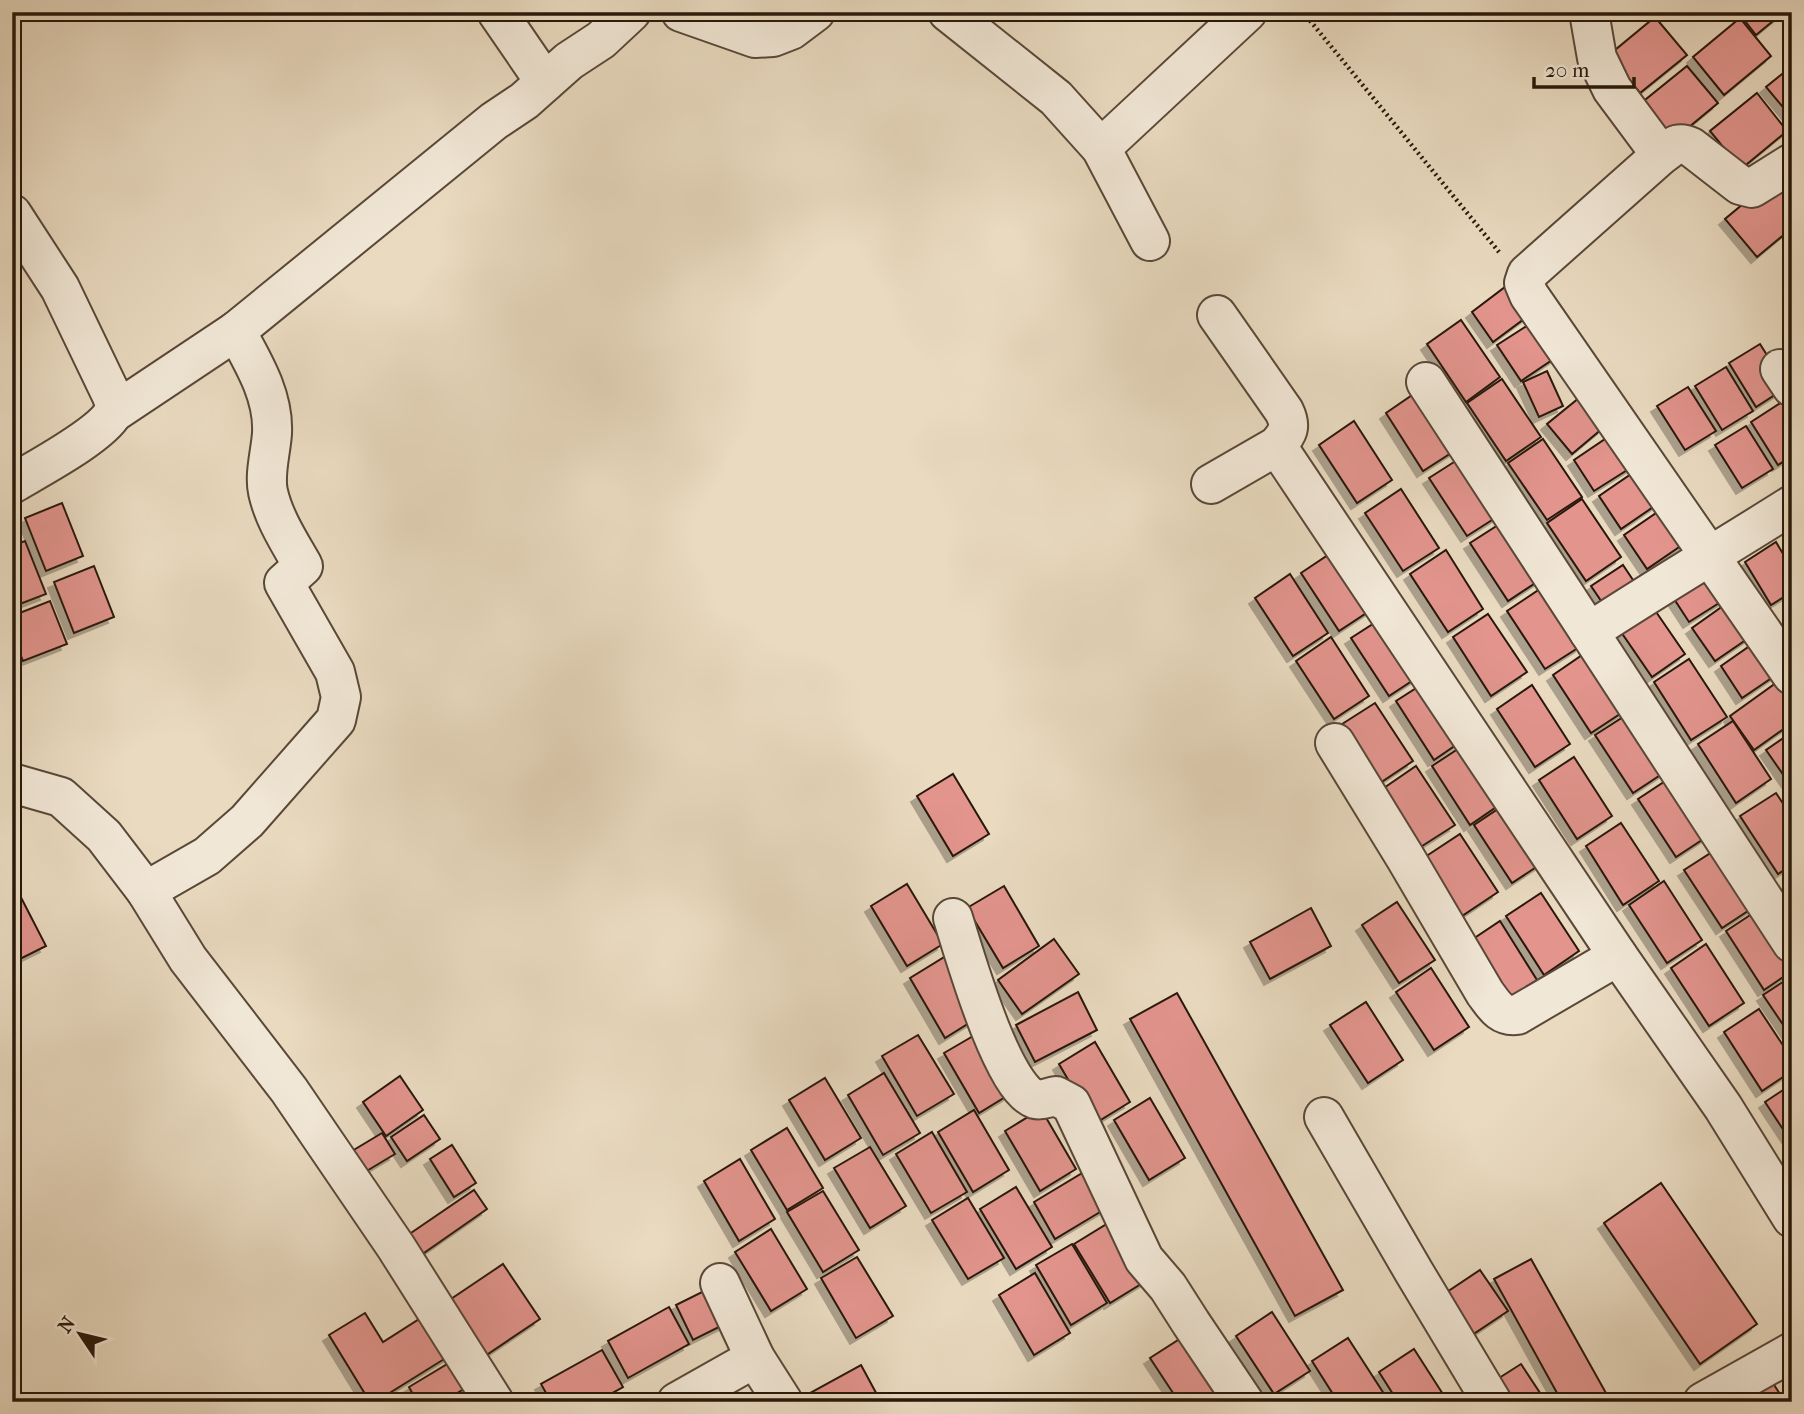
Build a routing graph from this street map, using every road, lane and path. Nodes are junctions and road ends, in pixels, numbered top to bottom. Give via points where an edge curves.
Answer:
1 (497, 12) edge
2 (631, 12) edge
3 (681, 12) edge
4 (815, 12) edge
5 (948, 12) edge
6 (1247, 12) edge
7 (1303, 12) edge
8 (1589, 12) edge
9 (545, 82) junction
10 (1101, 148) junction
11 (1661, 155) junction
12 (1792, 163) edge
13 (12, 214) edge
14 (1150, 241) dead end
15 (1524, 282) junction
16 (1217, 315) dead end
17 (236, 331) junction
18 (1426, 382) dead end
19 (113, 413) junction
20 (1277, 446) junction
21 (12, 484) edge
22 (1211, 484) dead end
23 (1792, 505) edge
24 (1710, 557) junction
25 (1589, 632) junction
26 (1792, 676) edge
27 (1335, 743) dead end
28 (12, 783) edge
29 (146, 891) junction
30 (953, 918) dead end
31 (1792, 943) edge
32 (1618, 956) junction
33 (1324, 1117) dead end
34 (1792, 1218) edge
35 (720, 1283) dead end
36 (1792, 1352) edge
37 (755, 1358) junction
38 (494, 1402) edge
39 (677, 1402) edge
40 (783, 1402) edge
41 (1244, 1402) edge
42 (1492, 1402) edge
43 (1703, 1402) edge

1 - 9 street
2 - 9 street
3 - 4 street via 755,38 791,30
5 - 10 street via 1056,99
6 - 10 street
7 - 15 path
8 - 11 street via 1597,58 1612,89
9 - 17 street
10 - 14 street
11 - 12 street via 1678,143 1685,144 1740,185 1752,188
11 - 15 street via 1527,274
13 - 19 street via 60,288 111,394
15 - 24 street
16 - 20 street via 1289,421
17 - 19 street
17 - 29 street via 268,398 272,430 268,491 303,566 284,583 335,672 341,697 336,720 247,821 206,856
18 - 25 street
19 - 21 street via 91,435
20 - 22 street
20 - 32 street
23 - 24 street
24 - 25 street
24 - 26 street
25 - 31 street
27 - 32 street via 1500,1012 1517,1015
28 - 29 street via 61,797 104,836
29 - 38 street via 188,959 289,1090 396,1247
30 - 41 street via 995,1042 1013,1078 1034,1098 1056,1096 1071,1104 1144,1259 1168,1287
32 - 34 street via 1723,1107
33 - 42 street
35 - 37 street
36 - 43 street
37 - 39 street
37 - 40 street

